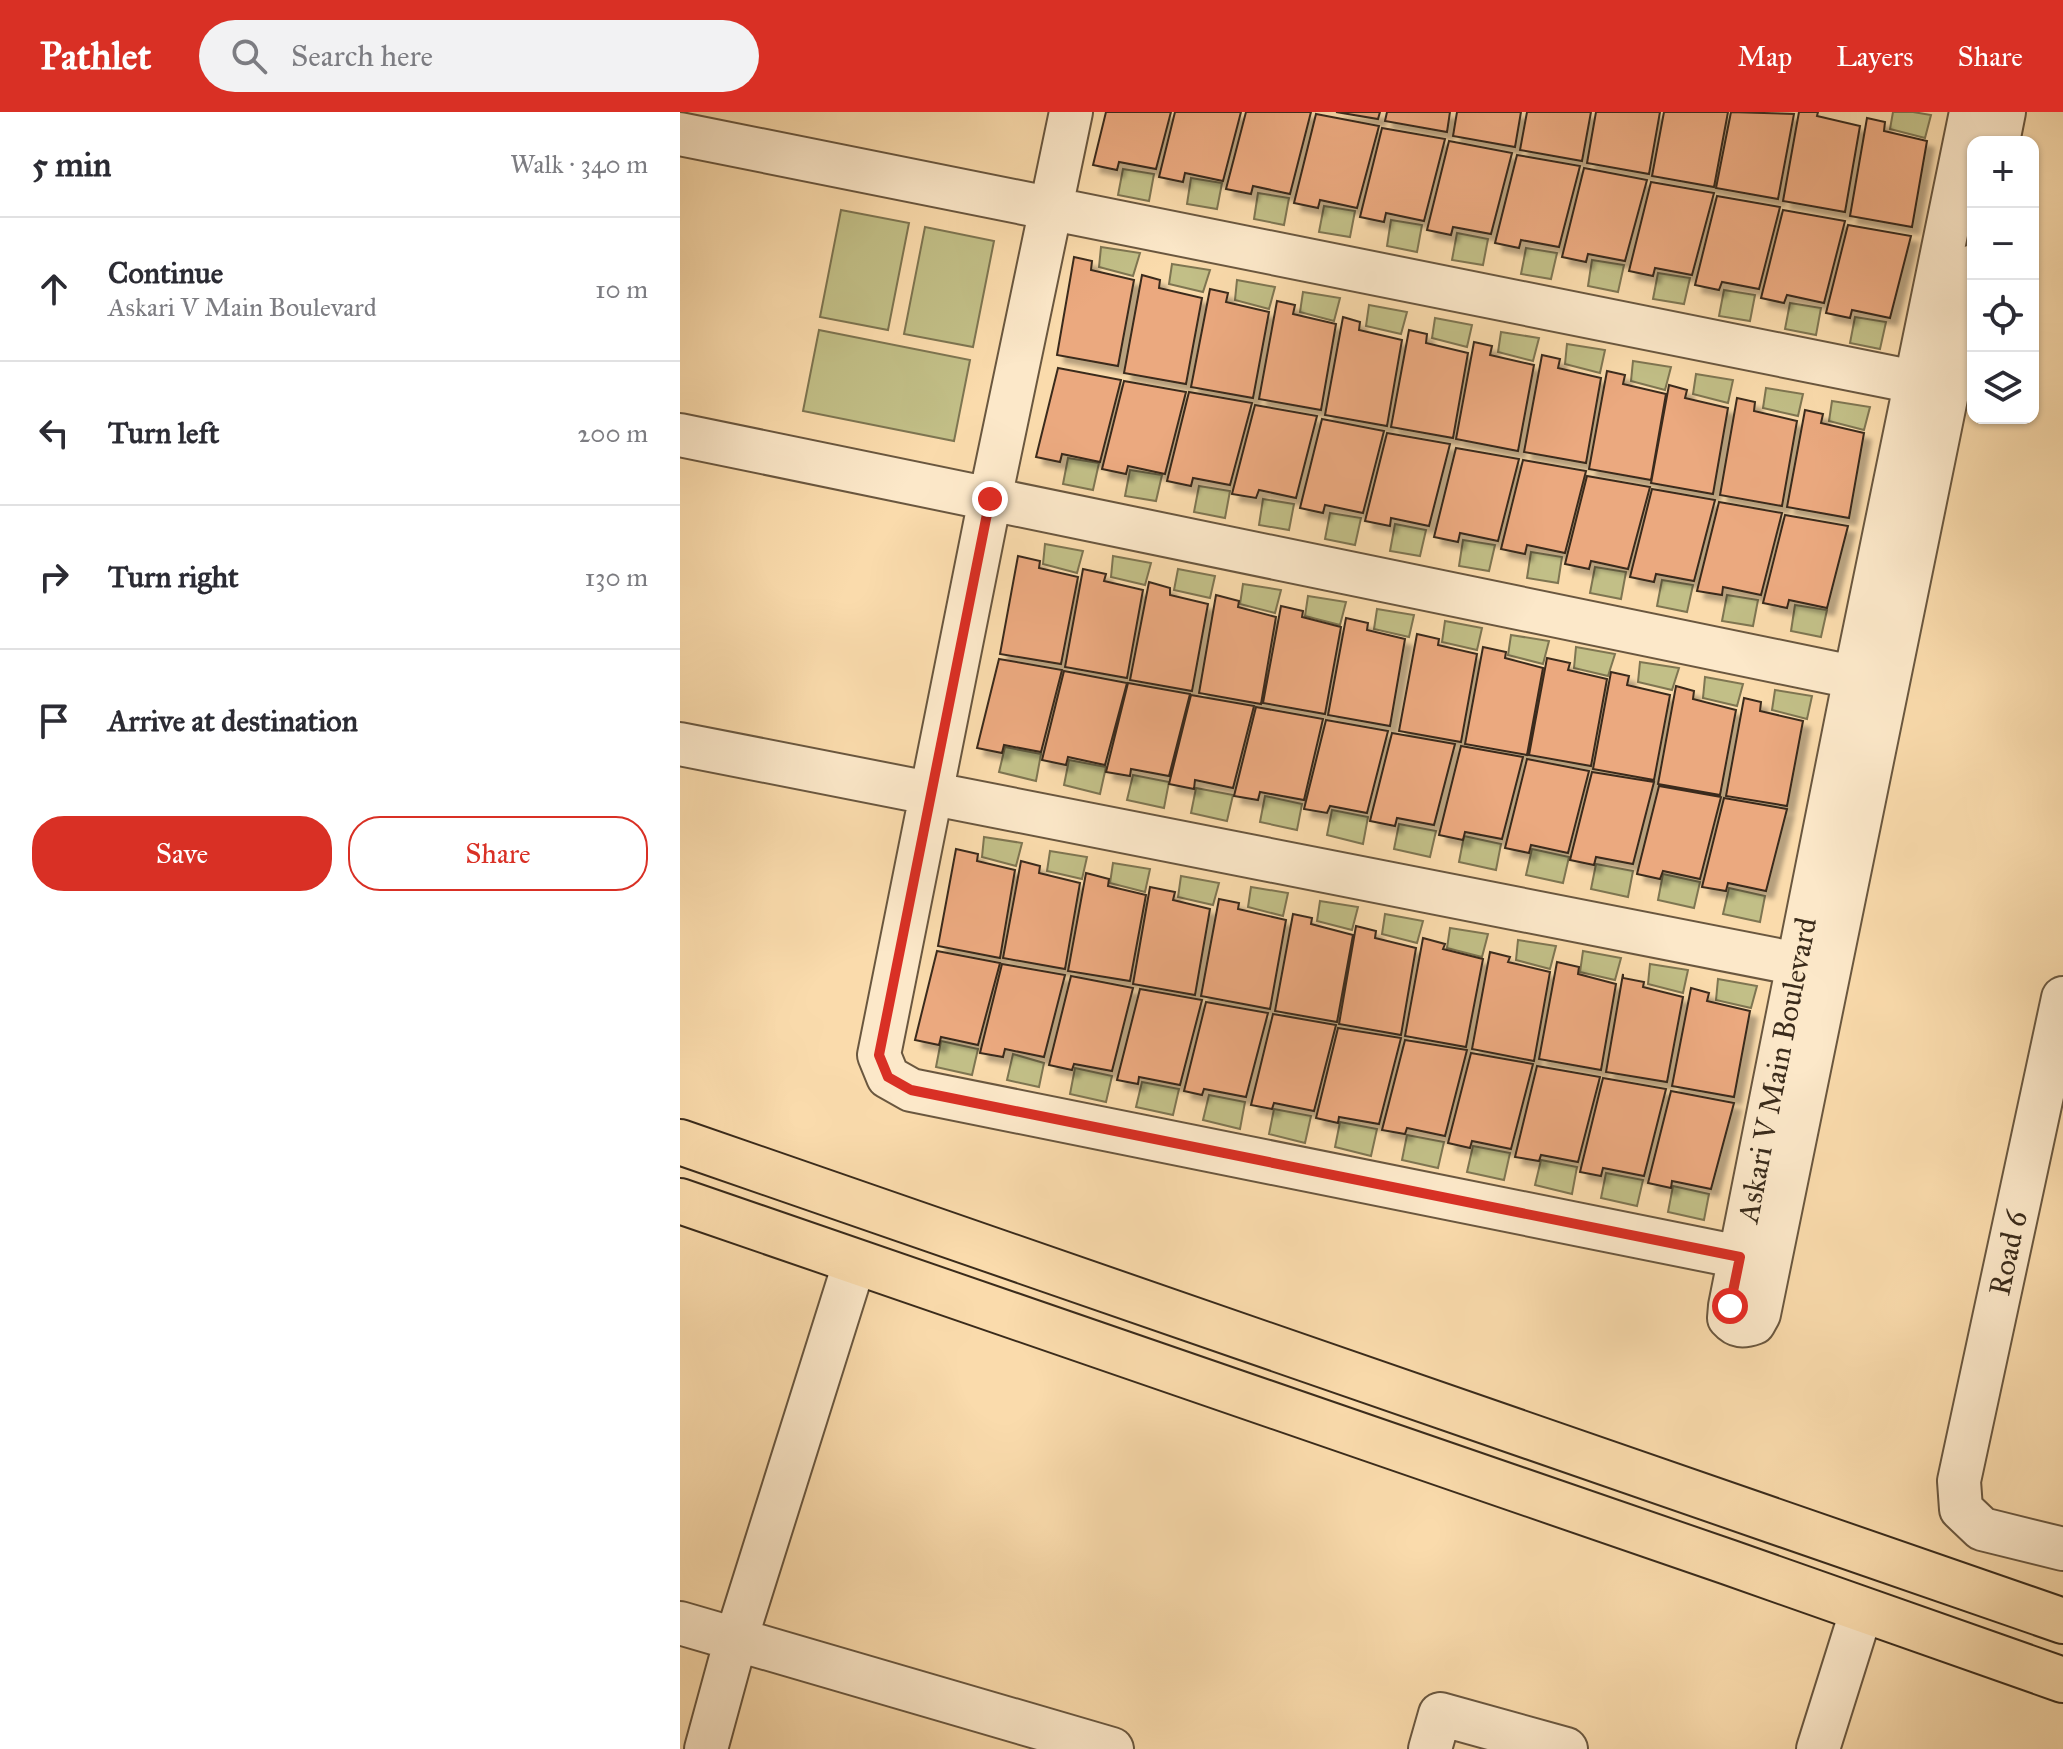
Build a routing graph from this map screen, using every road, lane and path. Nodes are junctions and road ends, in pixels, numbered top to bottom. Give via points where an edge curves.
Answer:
1 (1071, 112) edge
2 (1971, 112) edge
3 (2004, 112) edge
4 (680, 134) edge
5 (1999, 136) edge
6 (1051, 208) junction
7 (1970, 280) edge
8 (1915, 382) junction
9 (680, 435) edge
10 (990, 499) junction
11 (1872, 680) junction
12 (680, 744) edge
13 (931, 794) junction
14 (1798, 964) junction
15 (2063, 998) edge
16 (680, 1142) edge
17 (680, 1201) edge
18 (1740, 1257) junction
19 (855, 1261) junction
20 (2063, 1549) edge
21 (1862, 1609) junction
22 (2063, 1621) edge
23 (680, 1623) edge
24 (736, 1639) junction
25 (2063, 1680) edge
26 (706, 1749) edge
27 (1112, 1749) edge
28 (1430, 1749) edge
29 (1566, 1749) edge
30 (1818, 1749) edge

1 - 6 street
2 - 8 street, Askari V Main Boulevard
3 - 5 street
4 - 6 street
6 - 8 street
6 - 10 street
7 - 11 street, Askari V Main Boulevard
8 - 11 street, Askari V Main Boulevard
9 - 10 street
10 - 11 street
10 - 13 street
11 - 14 street, Askari V Main Boulevard
11 - 18 street, Askari V Main Boulevard via 1759,1314 1744,1326 1729,1318
12 - 13 street
13 - 14 street
13 - 18 street via 879,1055 888,1077 911,1090
14 - 18 street, Askari V Main Boulevard
15 - 20 street, Road 6 via 1959,1481 1961,1509 1982,1529
16 - 22 highway
17 - 19 highway
19 - 21 highway
19 - 24 street
21 - 25 highway
21 - 30 street
23 - 24 street
24 - 26 street
24 - 27 street
28 - 29 street via 1440,1714

